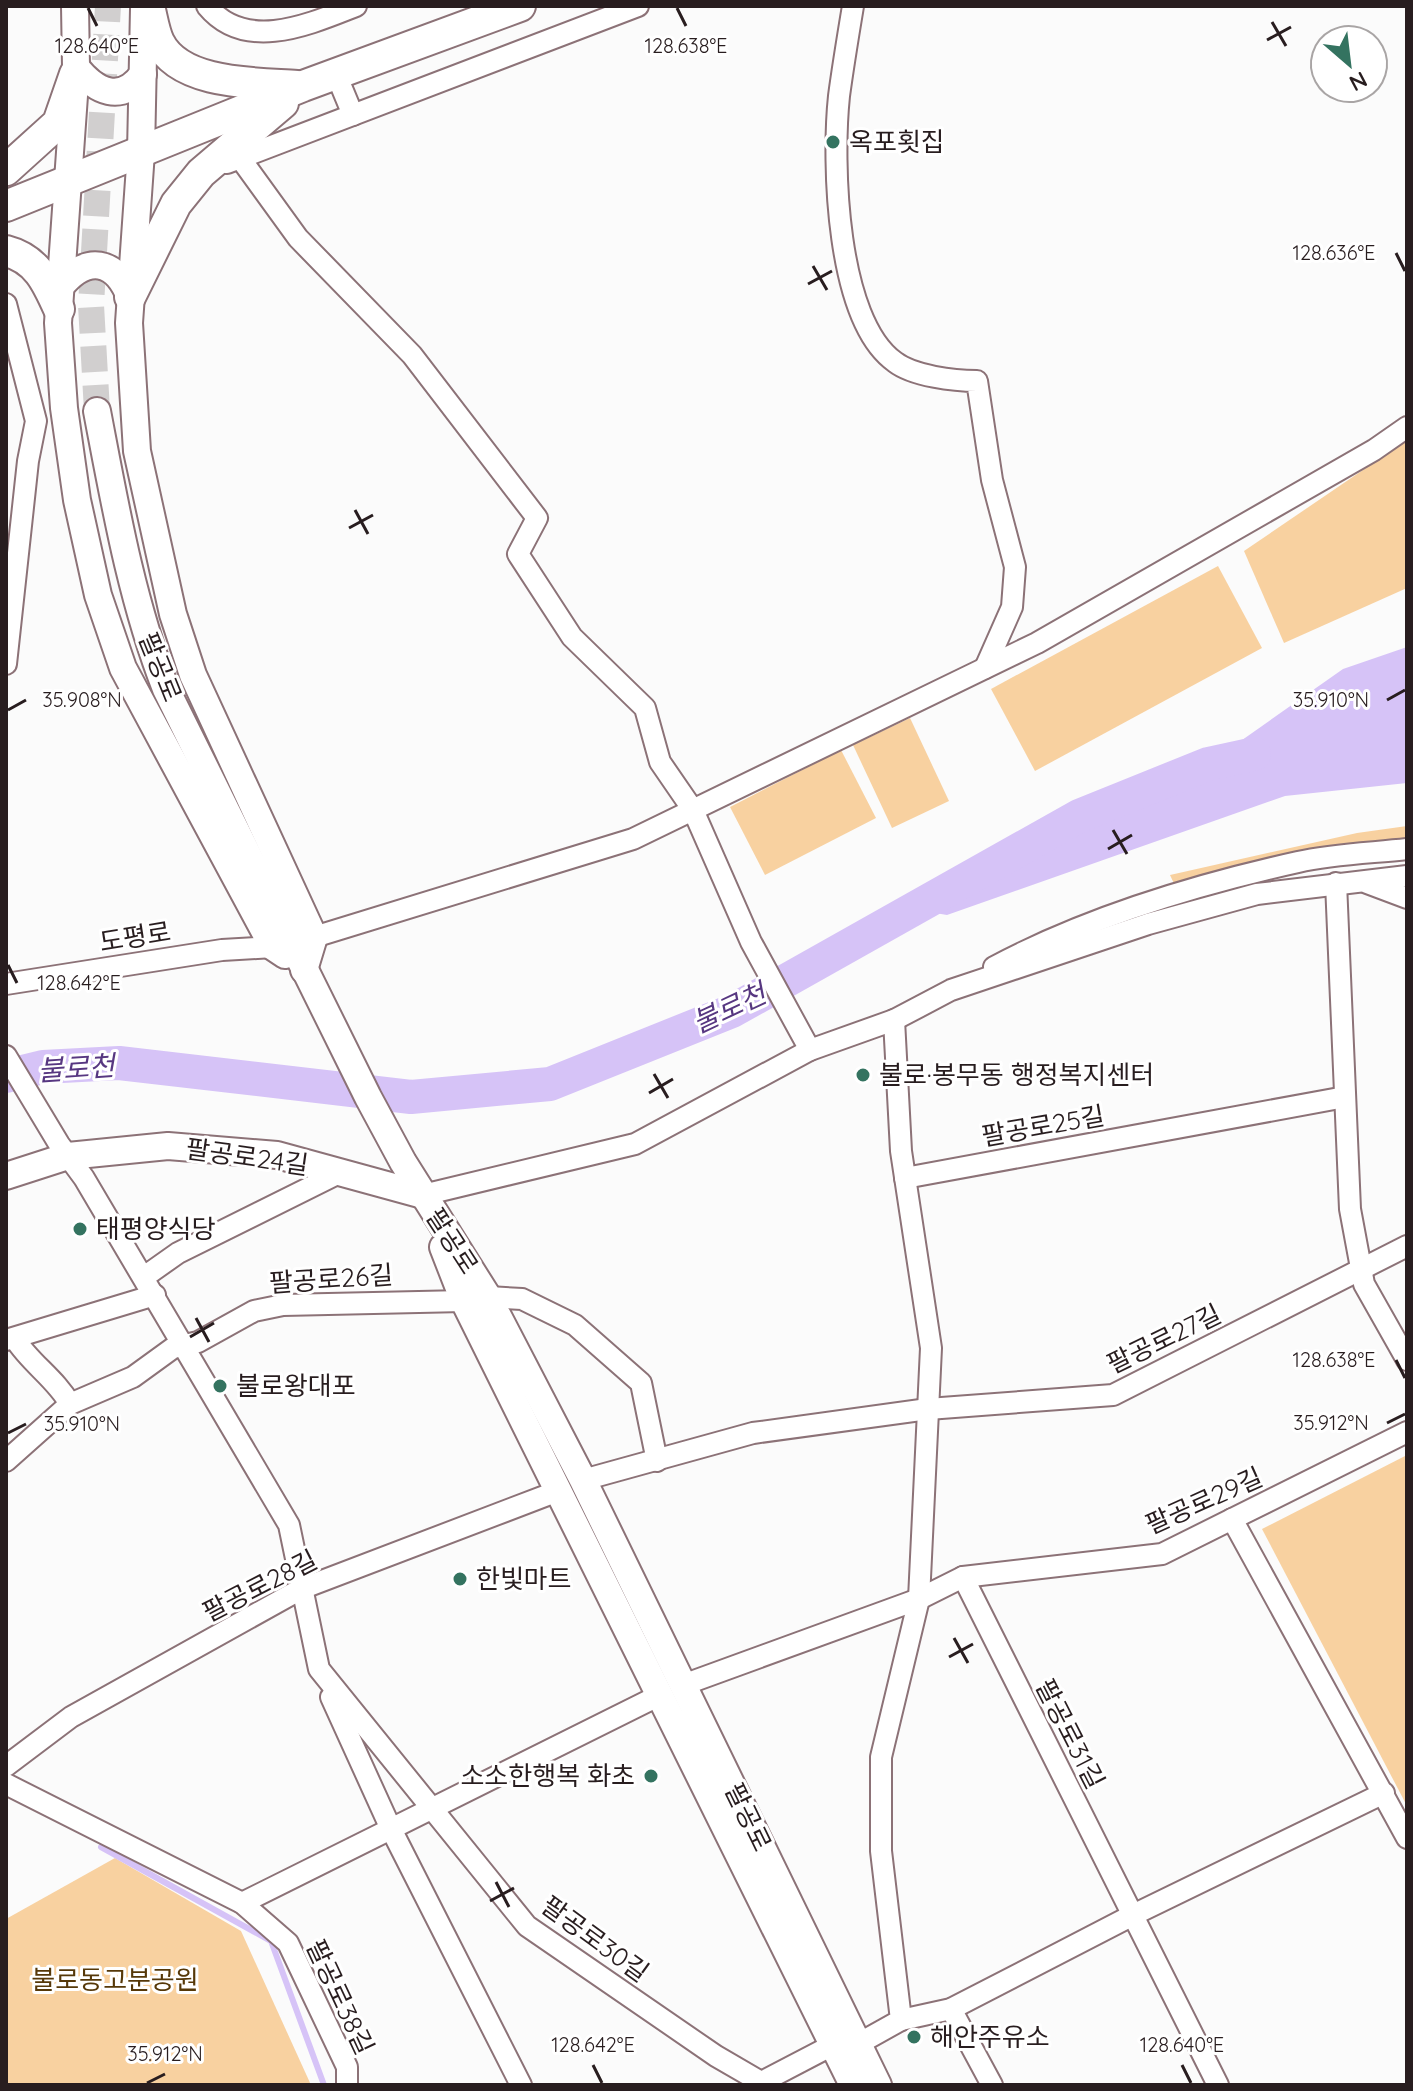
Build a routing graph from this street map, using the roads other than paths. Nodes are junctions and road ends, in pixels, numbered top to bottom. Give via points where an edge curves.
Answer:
1 (75, 6) edge
2 (146, 6) edge
3 (207, 6) edge
4 (356, 6) edge
5 (520, 6) edge
6 (638, 6) edge
7 (853, 6) edge
8 (75, 71) junction
9 (143, 74) junction
10 (336, 74) junction
11 (303, 86) junction
12 (353, 115) junction
13 (141, 152) junction
14 (240, 158) junction
15 (6, 170) edge
16 (201, 173) junction
17 (68, 179) junction
18 (6, 197) edge
19 (6, 206) edge
20 (6, 251) edge
21 (130, 297) junction
22 (60, 298) junction
23 (6, 304) edge
24 (97, 411) tunnel mouth
25 (65, 418) junction
26 (36, 421) junction
27 (1407, 427) edge
28 (6, 664) edge
29 (985, 668) junction
30 (693, 810) junction
31 (1407, 849) edge
32 (1407, 876) edge
33 (1336, 883) junction
34 (1367, 883) junction
35 (1407, 898) edge
36 (314, 937) junction
37 (273, 947) junction
38 (304, 970) junction
39 (6, 984) edge
40 (951, 990) junction
41 (894, 1020) junction
42 (806, 1041) junction
43 (6, 1056) edge
44 (1345, 1097) junction
45 (64, 1150) junction
46 (341, 1172) junction
47 (6, 1176) edge
48 (905, 1178) junction
49 (423, 1195) junction
50 (1407, 1246) edge
51 (1361, 1270) junction
52 (150, 1286) junction
53 (476, 1299) junction
54 (10, 1340) edge
55 (185, 1345) junction
56 (1407, 1360) edge
57 (70, 1404) junction
58 (928, 1409) junction
59 (1407, 1432) edge
60 (6, 1461) edge
61 (657, 1461) junction
62 (583, 1480) junction
63 (558, 1491) junction
64 (1232, 1519) junction
65 (963, 1577) junction
66 (301, 1589) junction
67 (919, 1599) junction
68 (319, 1669) junction
69 (683, 1685) junction
70 (658, 1696) junction
71 (6, 1766) edge
72 (6, 1784) edge
73 (1384, 1793) junction
74 (430, 1808) junction
75 (391, 1829) junction
76 (1407, 1838) edge
77 (242, 1903) junction
78 (1133, 1915) junction
79 (951, 2009) junction
80 (901, 2020) junction
81 (848, 2041) junction
82 (761, 2084) edge
83 (347, 2085) edge
84 (521, 2085) edge
85 (853, 2085) edge
86 (878, 2085) edge
87 (992, 2085) edge
88 (1218, 2085) edge

1 - 8 main road
2 - 9 main road
2 - 11 highway via 159,44 190,69 229,81
3 - 4 street via 217,18 255,32 293,30
5 - 10 highway
6 - 12 street
7 - 29 street via 839,99 839,206 852,284 869,335 895,363 951,381 977,381 992,480 1015,567 1012,607
8 - 9 main road via 109,94 134,86
8 - 15 highway via 58,123
8 - 17 main road
9 - 13 main road
10 - 11 highway
10 - 12 street
11 - 13 highway
11 - 16 highway
12 - 14 street
13 - 17 highway
13 - 21 main road
14 - 16 street
14 - 30 street via 298,238 412,355 537,518 518,554 572,637 645,708 660,762
16 - 21 highway via 176,204
17 - 18 highway
17 - 19 highway
17 - 22 main road
20 - 22 highway via 32,263
21 - 22 main road via 124,282 100,265 73,273
21 - 36 main road via 137,451 173,614 193,675
22 - 25 main road
23 - 26 street
24 - 38 main road, 팔공로 via 147,642
25 - 26 street
25 - 37 main road via 98,595 123,668
26 - 28 street
27 - 29 street via 1037,643
29 - 30 street
30 - 36 street via 633,839
30 - 42 street via 751,942
31 - 40 street via 1301,861 1170,895 1042,942
32 - 34 street
33 - 34 street
33 - 40 street via 1257,894 1148,924
33 - 44 street
34 - 35 street
36 - 38 main road
37 - 38 main road
37 - 39 street, 도평로 via 222,950
38 - 49 main road, 팔공로
40 - 41 street
41 - 42 street
41 - 48 street
42 - 49 street via 635,1144
43 - 45 street
44 - 48 street, 팔공로25길
44 - 51 street via 1350,1209
45 - 46 main road, 팔공로24길 via 168,1146 277,1155
45 - 47 main road, 팔공로24길
45 - 52 street
46 - 49 main road, 팔공로24길
46 - 52 street via 178,1253
48 - 58 street via 931,1348
49 - 53 main road, 팔공로
50 - 51 street, 팔공로27길
51 - 56 street
51 - 58 street, 팔공로27길 via 1113,1395
52 - 54 street
52 - 55 street
53 - 55 street, 팔공로26길 via 269,1307
53 - 61 street, 팔공로26길 via 522,1299 575,1325 641,1383
53 - 62 main road, 팔공로
53 - 63 main road, 팔공로
54 - 57 street
55 - 57 street, 팔공로26길 via 133,1377
55 - 66 street, 팔공로30길 via 289,1525
57 - 60 street, 팔공로26길
58 - 61 street, 팔공로27길 via 753,1433
58 - 67 street
59 - 64 street, 팔공로29길
61 - 62 street, 팔공로27길
62 - 69 main road, 팔공로
63 - 66 street, 팔공로28길
63 - 70 main road, 팔공로
64 - 65 street, 팔공로29길 via 1162,1554
64 - 73 street
65 - 67 street, 팔공로29길
65 - 78 street, 팔공로31길
66 - 68 street, 팔공로30길
66 - 71 street, 팔공로28길 via 71,1717
67 - 69 street, 팔공로29길
67 - 80 street via 881,1757 881,1851
68 - 74 street, 팔공로30길
68 - 75 street, 팔공로30길
69 - 81 main road, 팔공로
70 - 74 street
70 - 81 main road, 팔공로
72 - 77 street, 팔공로38길
73 - 76 street
73 - 78 street
74 - 75 street
74 - 82 street, 팔공로30길 via 527,1926
75 - 77 street
75 - 84 street, 팔공로30길
77 - 83 street, 팔공로38길 via 288,1943 347,2067
78 - 79 street
78 - 88 street, 팔공로31길
79 - 80 street
79 - 87 street
80 - 81 street
81 - 82 street
81 - 85 main road, 팔공로
81 - 86 main road, 팔공로

